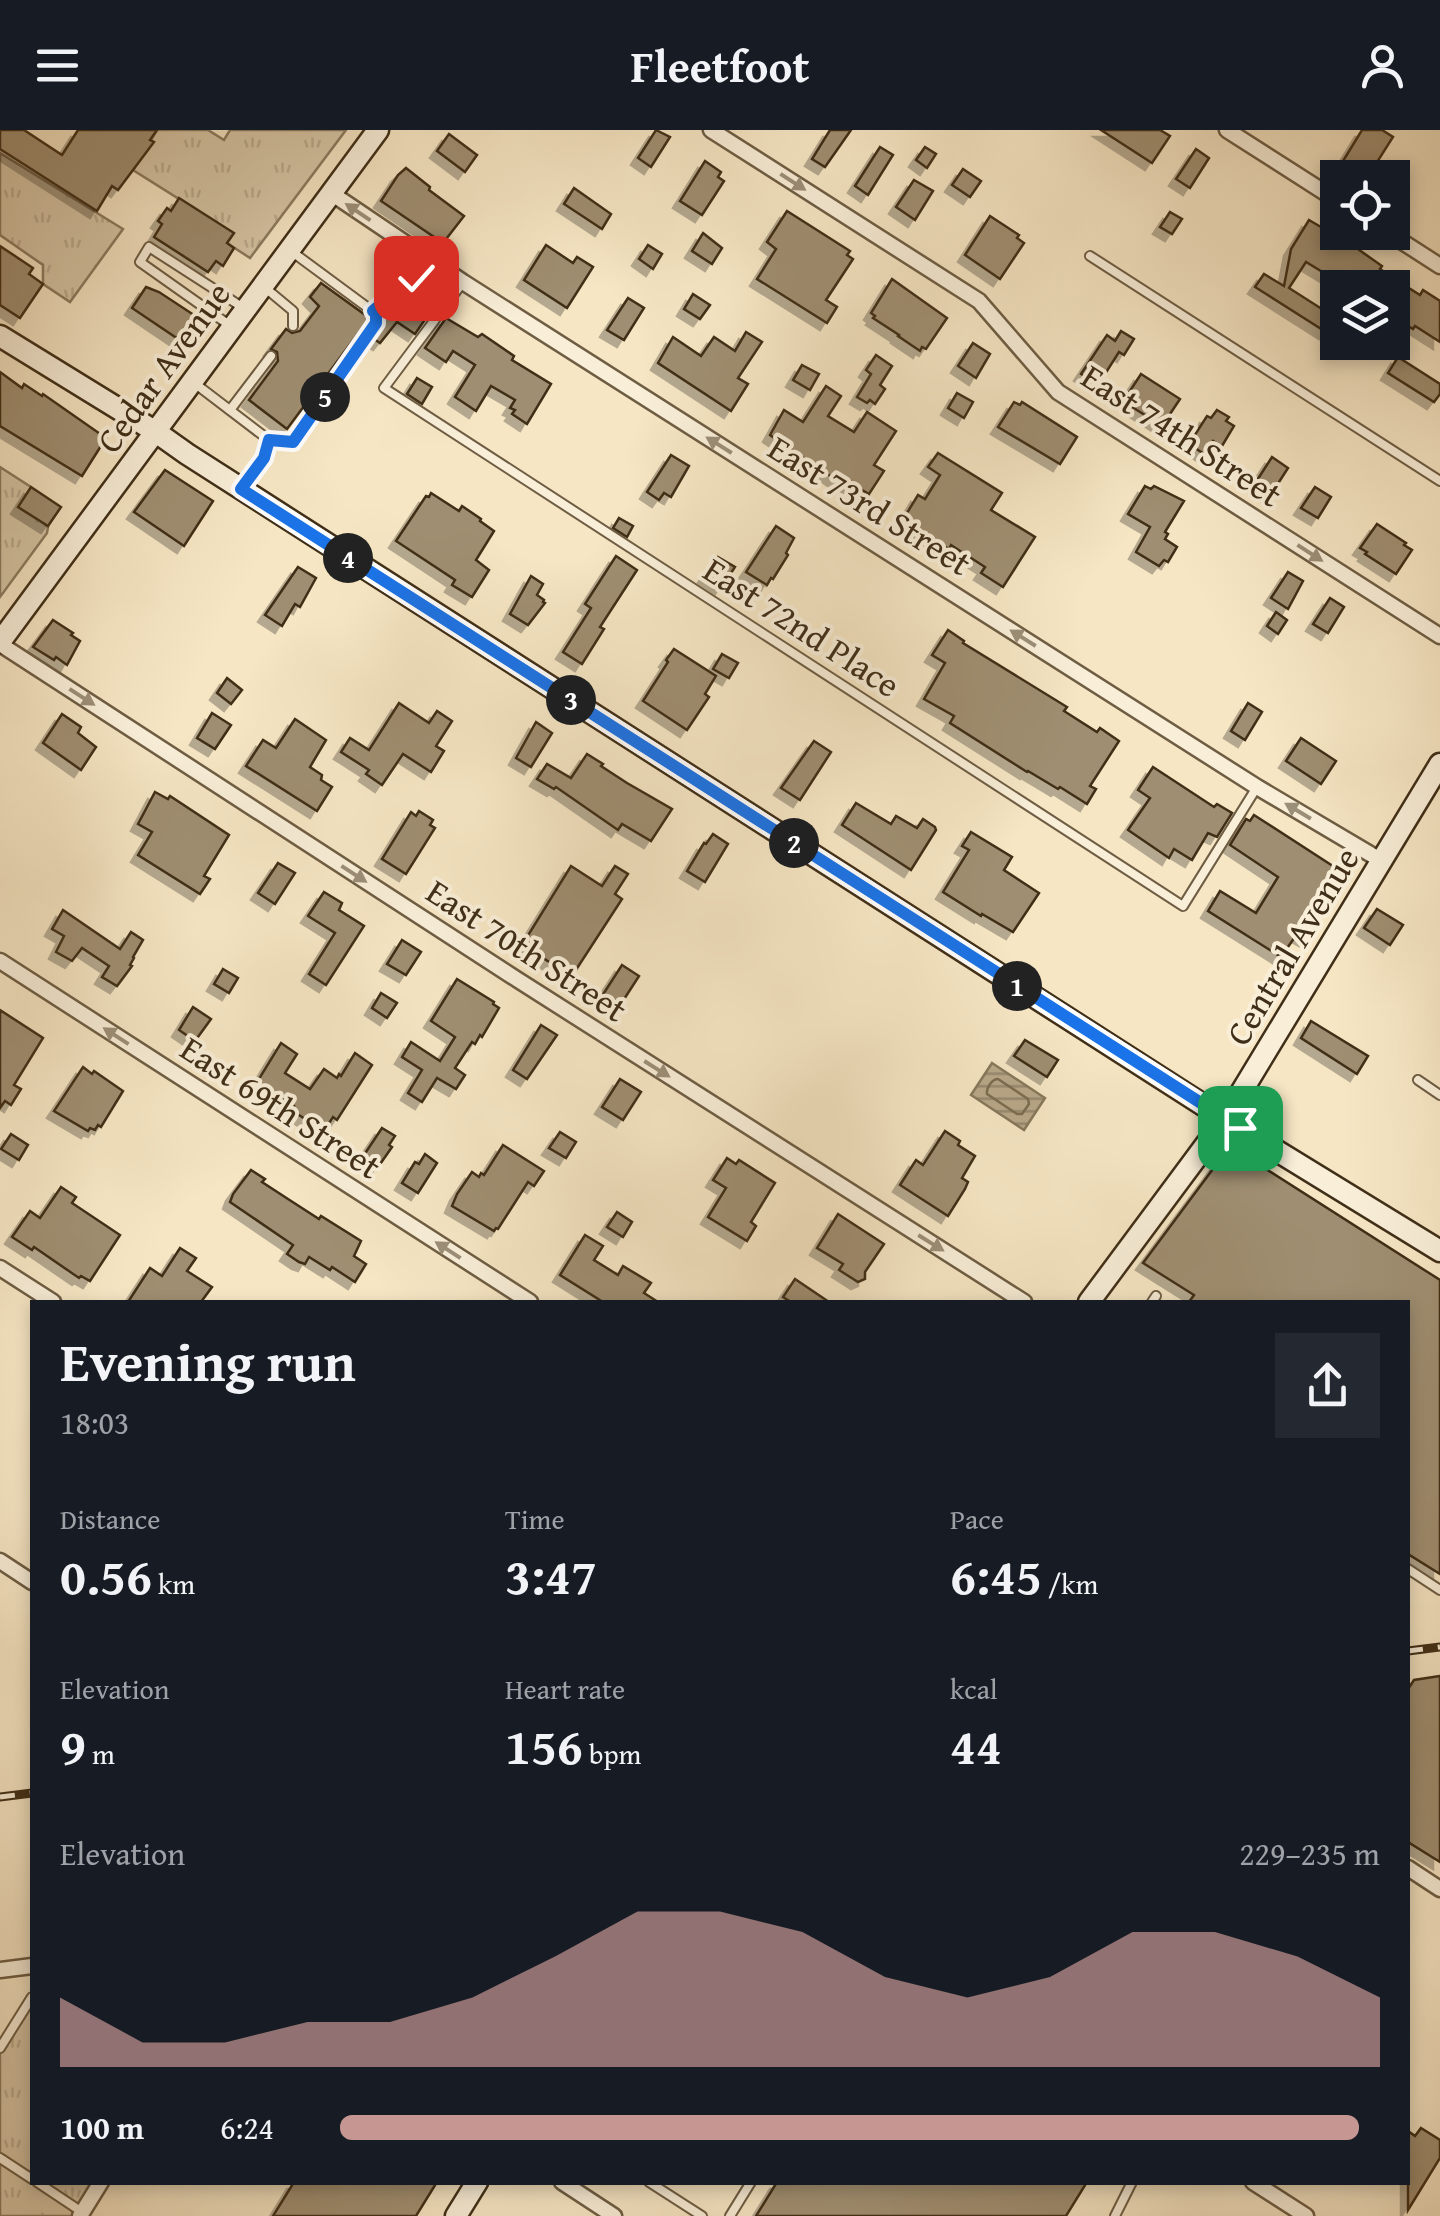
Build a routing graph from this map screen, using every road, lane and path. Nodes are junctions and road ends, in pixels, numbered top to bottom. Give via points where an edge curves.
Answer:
1 (378, 130) edge
2 (711, 130) edge
3 (1228, 130) edge
4 (1320, 189) edge
5 (331, 193) junction
6 (1410, 247) edge
7 (290, 250) junction
8 (1090, 256) dead end
9 (430, 260) junction
10 (1440, 266) edge
11 (463, 282) junction
12 (263, 286) junction
13 (246, 309) junction
14 (373, 311) junction
15 (293, 326) dead end
16 (233, 328) junction
17 (0, 336) edge
18 (271, 356) dead end
19 (193, 382) junction
20 (230, 410) junction
21 (156, 432) junction
22 (269, 440) junction
23 (1440, 481) edge
24 (241, 489) junction
25 (1440, 636) edge
26 (0, 643) edge
27 (1440, 764) edge
28 (1257, 787) junction
29 (1382, 861) junction
30 (0, 961) edge
31 (1418, 1080) dead end
32 (1440, 1094) edge
33 (1225, 1119) junction
34 (1440, 1251) edge
35 (0, 1268) edge
36 (50, 1300) edge
37 (527, 1300) edge
38 (1021, 1300) edge
39 (1089, 1300) edge
40 (0, 1561) edge
41 (1410, 1571) edge
42 (30, 1581) edge
43 (1440, 1590) edge
44 (1410, 1869) edge
45 (1440, 1889) edge
46 (30, 1966) edge
47 (0, 1970) edge
48 (30, 1999) edge
49 (0, 2048) edge
50 (0, 2158) edge
51 (30, 2178) edge
52 (41, 2185) edge
53 (99, 2185) edge
54 (475, 2185) edge
55 (567, 2185) edge
56 (654, 2185) edge
57 (745, 2185) edge
58 (1130, 2185) edge
59 (1258, 2185) edge
60 (81, 2214) edge
61 (456, 2216) edge
62 (614, 2216) edge
63 (702, 2216) edge
64 (730, 2216) edge
65 (1115, 2216) edge
66 (1306, 2216) edge

1 - 5 street, Cedar Avenue
2 -> 25 street, East 74th Street via 978,301 1058,392
3 - 4 street
5 - 7 street, Cedar Avenue
9 -> 5 street, East 73rd Street
6 - 10 street
7 - 12 street, Cedar Avenue
7 - 14 lane
8 - 23 lane
9 - 11 street, East 73rd Street
9 - 14 lane
28 -> 11 street, East 73rd Street
11 - 28 lane, East 72nd Place via 384,388 1182,906
12 - 13 street, Cedar Avenue
12 - 15 lane via 293,311
13 - 16 street, Cedar Avenue
13 - 16 lane via 149,247 140,262
14 - 22 lane via 376,323 293,442
16 - 19 street, Cedar Avenue
17 - 21 street
18 - 20 lane
19 - 20 lane
19 - 21 street, Cedar Avenue
20 - 22 lane
21 - 24 street
21 - 26 street, Cedar Avenue
22 - 24 lane
24 - 33 street
26 -> 38 street, East 70th Street
27 - 29 street, Central Avenue
29 -> 28 street, East 73rd Street
29 - 33 street, Central Avenue
37 -> 30 street, East 69th Street
31 - 32 lane
33 - 34 street
33 - 39 street, Central Avenue
35 - 36 street
40 - 42 street
41 - 43 lane
44 - 45 street
46 - 47 street
48 - 49 lane
50 - 51 lane
52 - 60 lane
53 - 60 street
54 - 61 street
55 - 62 street
56 - 63 lane
57 - 64 lane
58 - 65 lane
59 - 66 street

